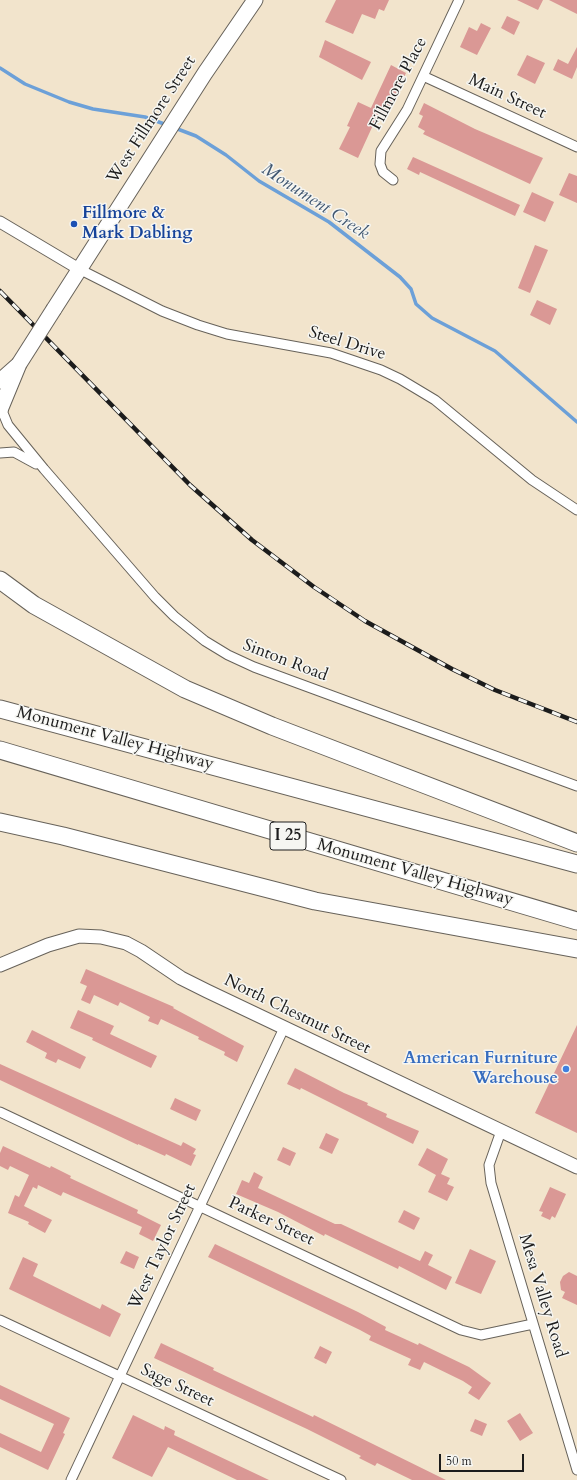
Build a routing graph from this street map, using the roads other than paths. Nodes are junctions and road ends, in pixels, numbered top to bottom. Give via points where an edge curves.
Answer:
1 (255, 0) edge
2 (459, 0) edge
3 (423, 76) junction
4 (577, 147) edge
5 (393, 180) dead end
6 (0, 222) edge
7 (79, 269) junction
8 (19, 364) junction
9 (0, 381) edge
10 (1, 407) edge
11 (0, 453) edge
12 (44, 469) junction
13 (577, 510) edge
14 (0, 580) edge
15 (0, 595) edge
16 (34, 606) junction
17 (0, 709) edge
18 (0, 750) edge
19 (577, 786) edge
20 (0, 822) edge
21 (577, 843) edge
22 (577, 864) edge
23 (577, 921) edge
24 (577, 949) edge
25 (0, 965) edge
26 (284, 1028) junction
27 (0, 1112) edge
28 (501, 1131) junction
29 (577, 1167) edge
30 (200, 1206) junction
31 (0, 1320) edge
32 (533, 1324) junction
33 (120, 1377) junction
34 (577, 1470) edge
35 (72, 1480) edge
36 (341, 1480) edge

1 - 7 main road, West Fillmore Street
2 - 3 street, Fillmore Place
3 - 4 street, Main Street
3 - 5 street, Fillmore Place via 381,151 380,164 383,172
6 - 7 street
7 - 8 main road, West Fillmore Street, bridge
7 - 13 street, Steel Drive via 162,311 198,325 227,334 331,353 400,379 435,400 532,480
8 - 9 main road, West Fillmore Street
8 - 10 main road, West Fillmore Street
10 - 12 street, Sinton Road via 8,425
11 - 12 street, Sinton Road via 19,454
12 - 19 street, Sinton Road via 166,610 193,633 228,655 266,672
14 - 16 highway
15 - 16 highway
16 - 21 highway via 185,689 272,726
17 - 22 highway, Monument Valley Highway
18 - 23 highway, Monument Valley Highway / I 25
20 - 24 highway via 315,901
25 - 26 main road, North Chestnut Street via 67,939 87,936 107,938 134,946 193,984
26 - 28 main road, North Chestnut Street
26 - 30 street, West Taylor Street
27 - 30 street, Parker Street
28 - 29 main road, North Chestnut Street
28 - 32 street, Mesa Valley Road via 490,1165 491,1182
30 - 32 street, Parker Street via 471,1333 491,1334
30 - 33 street, West Taylor Street
31 - 33 street, Sage Street
32 - 34 street, Mesa Valley Road
33 - 35 street, West Taylor Street
33 - 36 street, Sage Street

